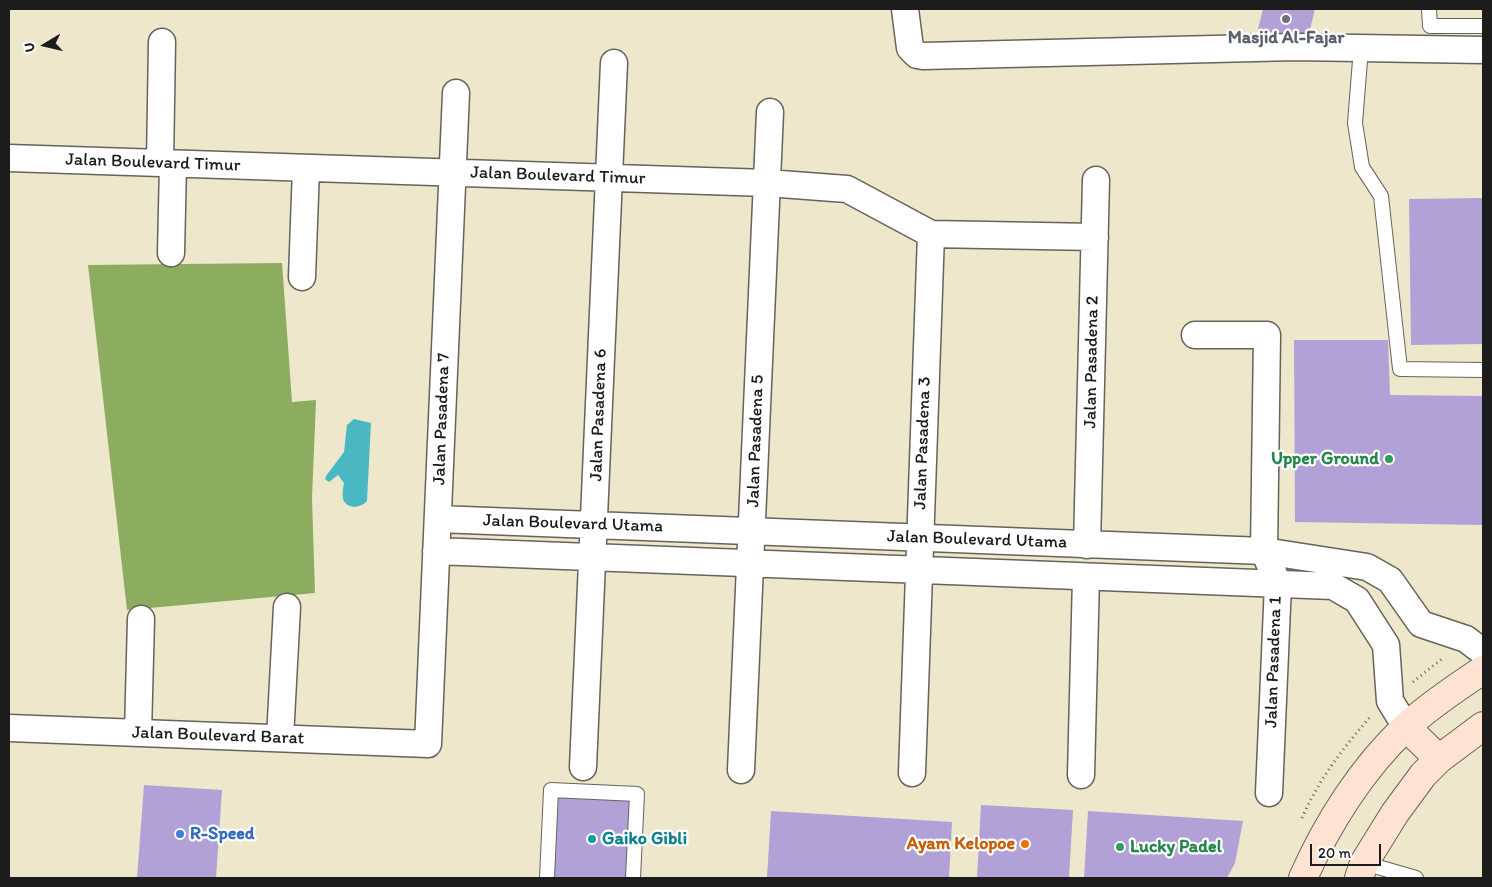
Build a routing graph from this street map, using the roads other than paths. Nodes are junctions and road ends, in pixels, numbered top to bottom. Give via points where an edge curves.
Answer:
1 (904, 9) edge
2 (1429, 9) edge
3 (1483, 26) edge
4 (162, 42) dead end
5 (1361, 48) junction
6 (1483, 50) edge
7 (614, 63) dead end
8 (456, 93) dead end
9 (770, 112) dead end
10 (9, 158) edge
11 (167, 163) junction
12 (306, 168) junction
13 (452, 173) junction
14 (609, 178) junction
15 (1096, 180) dead end
16 (767, 183) junction
17 (931, 234) junction
18 (1095, 237) junction
19 (171, 253) dead end
20 (302, 277) dead end
21 (1195, 335) dead end
22 (1483, 370) edge
23 (438, 519) junction
24 (594, 525) junction
25 (752, 532) junction
26 (920, 538) junction
27 (1087, 545) junction
28 (436, 551) junction
29 (1264, 551) junction
30 (592, 558) junction
31 (750, 564) junction
32 (919, 570) junction
33 (1086, 577) junction
34 (1278, 584) junction
35 (287, 607) dead end
36 (141, 619) dead end
37 (1421, 624) junction
38 (1386, 645) junction
39 (1483, 652) edge
40 (1483, 670) edge
41 (1483, 726) edge
42 (1406, 727) junction
43 (9, 728) edge
44 (138, 733) junction
45 (280, 738) junction
46 (428, 744) joint
47 (1439, 759) junction
48 (583, 767) dead end
49 (742, 770) dead end
50 (912, 773) dead end
51 (1081, 775) dead end
52 (1269, 793) dead end
53 (1361, 871) edge
54 (547, 878) edge
55 (633, 878) edge
56 (1303, 878) edge
57 (1415, 878) edge

1 - 5 street via 910,48 923,56
2 - 3 lane via 1430,26
4 - 11 street
5 - 6 street
5 - 22 lane via 1355,123 1362,167 1381,196 1400,369
7 - 14 street, Jalan Pasadena 6
8 - 13 street, Jalan Pasadena 7
9 - 16 street, Jalan Pasadena 5
10 - 11 street, Jalan Boulevard Timur
11 - 12 street, Jalan Boulevard Timur
11 - 19 street
12 - 13 street, Jalan Boulevard Timur
12 - 20 street
13 - 14 street, Jalan Boulevard Timur
13 - 23 street, Jalan Pasadena 7
14 - 16 street, Jalan Boulevard Timur
14 - 24 street, Jalan Pasadena 6
15 - 18 street, Jalan Pasadena 2
16 - 17 street, Jalan Boulevard Timur via 847,189
16 - 25 street, Jalan Pasadena 5
17 - 18 street, Jalan Boulevard Timur
17 - 26 street, Jalan Pasadena 3
18 - 27 street, Jalan Pasadena 2
21 - 29 street, Jalan Pasadena 1 via 1267,335
23 - 24 street, Jalan Boulevard Utama
23 - 28 street, Jalan Pasadena 7
24 - 25 street, Jalan Boulevard Utama
24 - 30 street, Jalan Pasadena 6
25 - 26 street, Jalan Boulevard Utama
25 - 31 street, Jalan Pasadena 5
26 - 27 street, Jalan Boulevard Utama
26 - 32 street, Jalan Pasadena 3
27 - 29 street, Jalan Boulevard Utama
28 - 30 street, Jalan Boulevard Utama
28 - 46 street, Jalan Pasadena 7
29 - 34 street, Jalan Pasadena 1
29 - 37 street, Jalan Boulevard Utama via 1367,567 1390,580
30 - 31 street, Jalan Boulevard Utama
30 - 48 street, Jalan Pasadena 6
31 - 32 street, Jalan Boulevard Utama
31 - 49 street, Jalan Pasadena 5
32 - 33 street, Jalan Boulevard Utama
32 - 50 street, Jalan Pasadena 3
33 - 34 street, Jalan Boulevard Utama
33 - 51 street
34 - 38 street, Jalan Boulevard Utama via 1333,586 1357,600
34 - 52 street, Jalan Pasadena 1
35 - 45 street
36 - 44 street
37 - 38 street
37 - 39 street via 1466,639
38 - 42 street, Jalan Boulevard Utama via 1390,701
40 - 42 main road
41 - 47 main road
42 - 47 main road
42 - 56 main road via 1346,798 1316,848
43 - 44 street, Jalan Boulevard Barat
44 - 45 street, Jalan Boulevard Barat
45 - 46 street, Jalan Boulevard Barat
47 - 53 main road via 1395,813
53 - 57 lane
54 - 55 lane via 551,790 637,794

